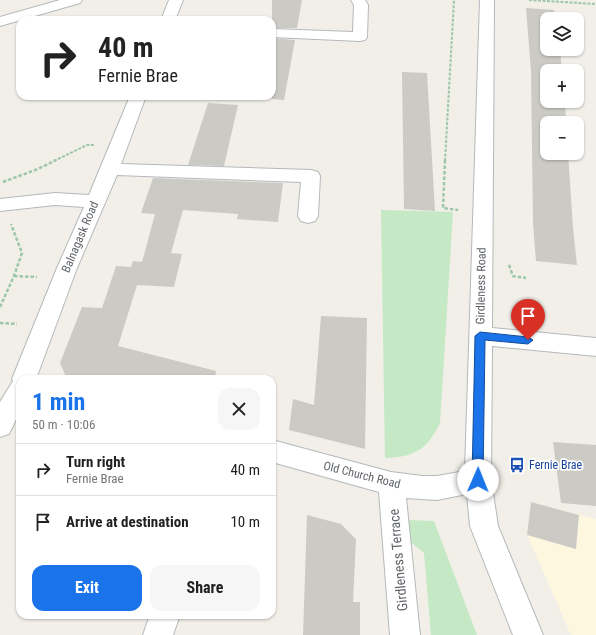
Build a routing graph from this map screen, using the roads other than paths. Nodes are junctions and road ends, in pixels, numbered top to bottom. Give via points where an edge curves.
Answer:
1 (75, 0) edge
2 (176, 0) edge
3 (358, 0) edge
4 (487, 0) edge
5 (20, 16) edge
6 (170, 16) edge
7 (16, 17) edge
8 (0, 22) edge
9 (276, 33) edge
10 (136, 100) edge
11 (110, 169) junction
12 (95, 202) junction
13 (6, 204) edge
14 (308, 216) dead end
15 (480, 336) junction
16 (596, 348) edge
17 (26, 375) edge
18 (16, 396) edge
19 (0, 426) edge
20 (276, 452) edge
21 (478, 480) junction
22 (391, 484) junction
23 (164, 619) edge
24 (158, 635) edge
25 (405, 635) edge
26 (528, 635) edge

1 - 5 street
2 - 6 street
3 - 9 street via 361,5 360,37
4 - 15 street, Girdleness Road
7 - 8 street
10 - 11 street, Balnagask Road
11 - 12 street, Balnagask Road
11 - 14 street via 311,176
12 - 13 street via 55,199
12 - 17 street, Balnagask Road
15 - 16 street
15 - 21 street, Girdleness Road
18 - 19 street
20 - 22 street, Old Church Road
21 - 22 street, Old Church Road via 437,488
21 - 26 street, Girdleness Road via 484,526
22 - 25 street, Girdleness Terrace
23 - 24 street

